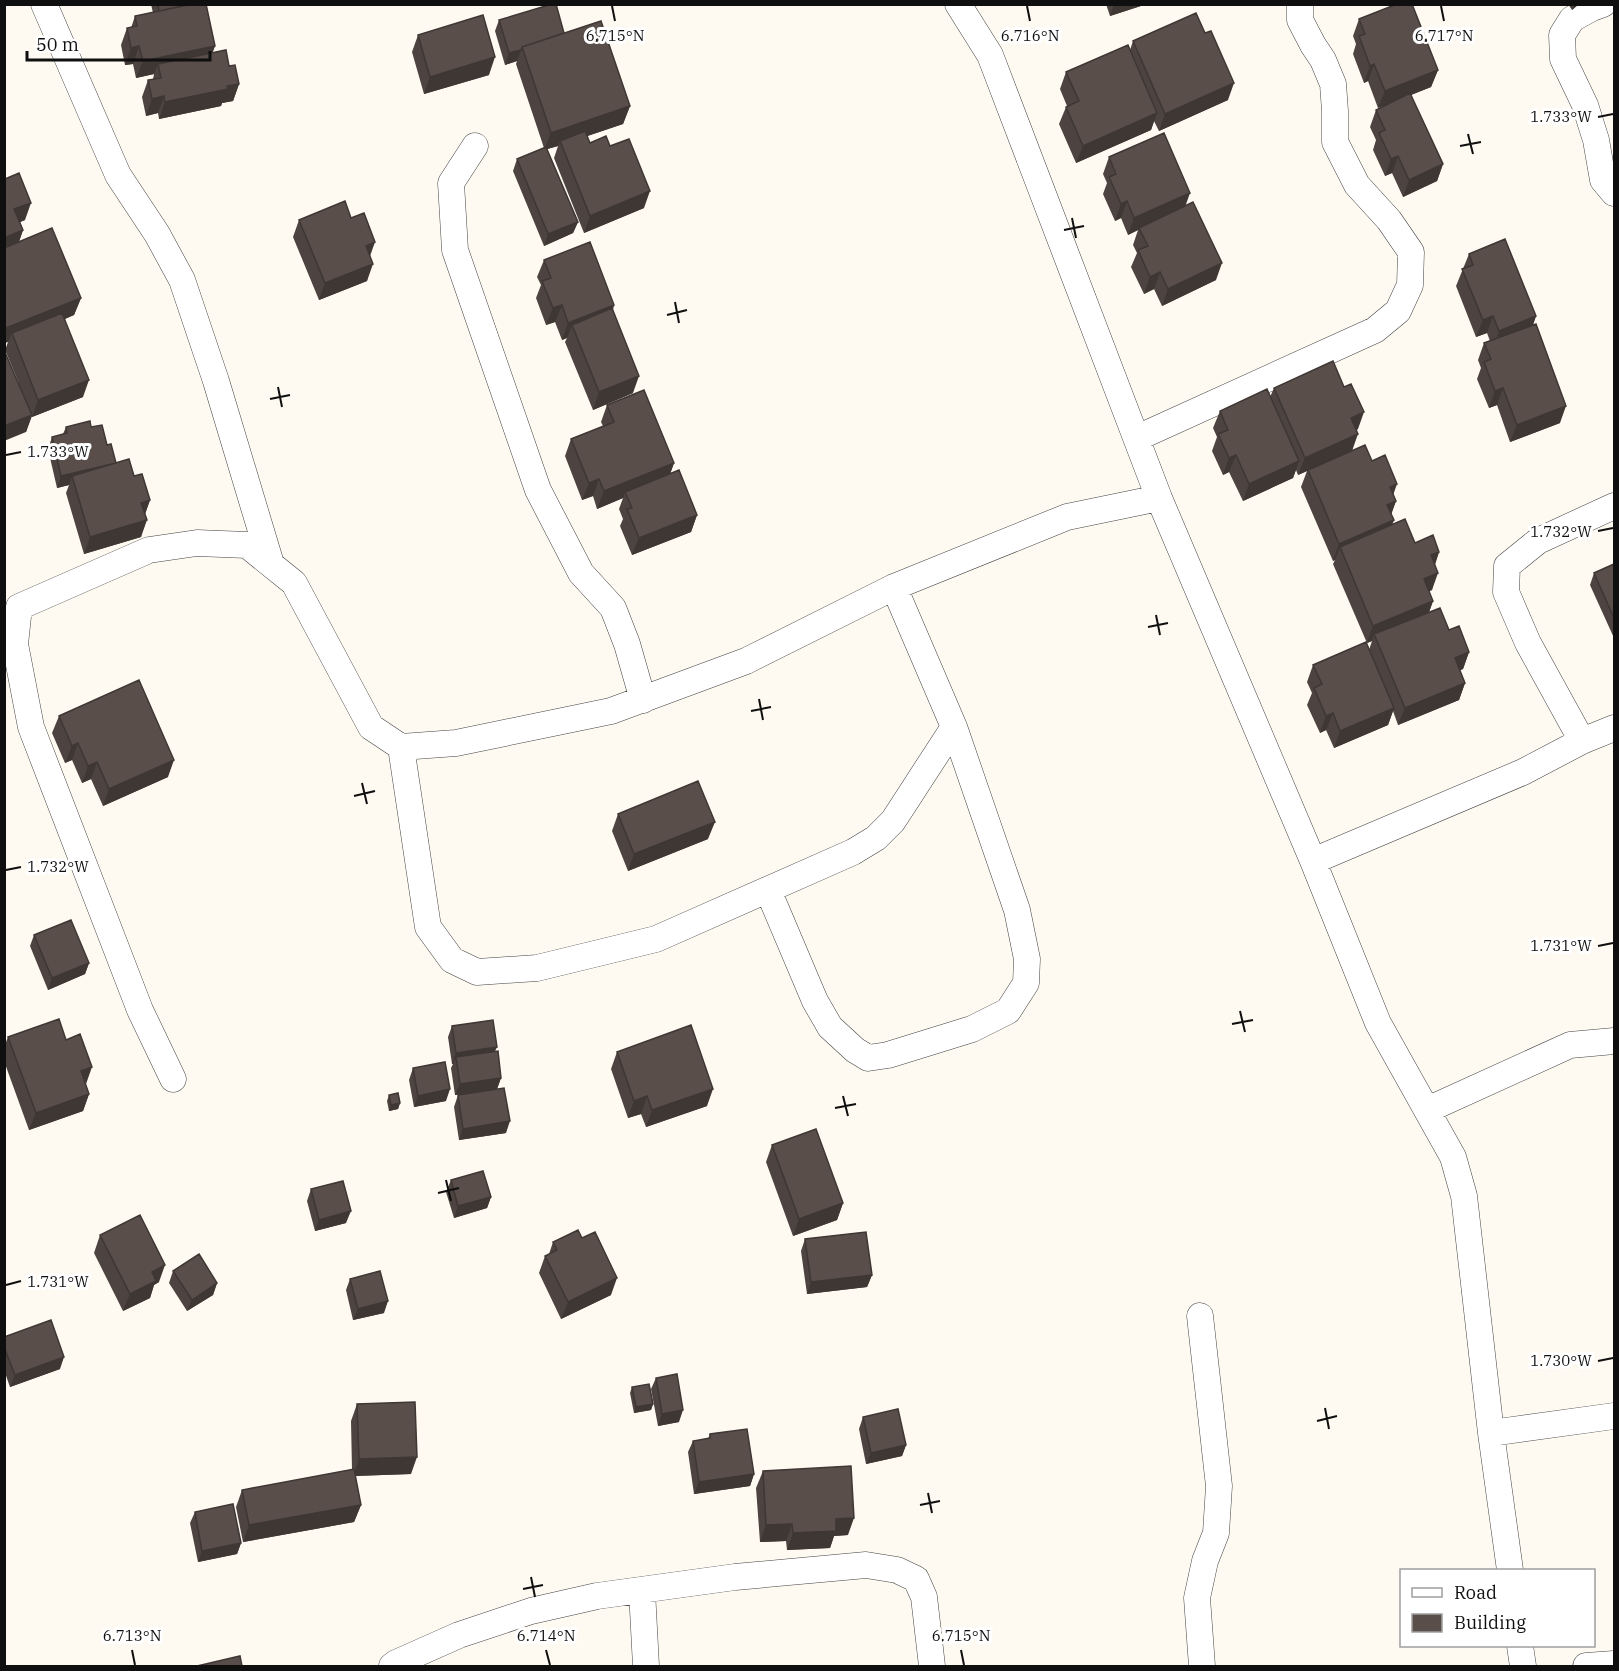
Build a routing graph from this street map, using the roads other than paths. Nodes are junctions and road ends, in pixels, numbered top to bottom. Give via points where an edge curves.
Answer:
1 (44, 4) edge
2 (958, 4) edge
3 (1300, 4) edge
4 (1603, 4) edge
5 (475, 146) dead end
6 (1614, 193) edge
7 (1137, 438) junction
8 (1159, 498) junction
9 (1614, 507) edge
10 (271, 564) junction
11 (894, 587) junction
12 (12, 603) edge
13 (643, 700) junction
14 (954, 727) junction
15 (1614, 728) edge
16 (1582, 741) junction
17 (401, 747) junction
18 (1313, 861) junction
19 (768, 890) junction
20 (1614, 1041) edge
21 (173, 1079) dead end
22 (1427, 1110) junction
23 (1200, 1316) dead end
24 (1614, 1416) edge
25 (1491, 1433) junction
26 (1510, 1569) edge
27 (642, 1591) junction
28 (1520, 1647) edge
29 (1614, 1664) edge
30 (392, 1666) edge
31 (646, 1666) edge
32 (932, 1666) edge
33 (1202, 1666) edge
34 (1522, 1666) edge
35 (1586, 1666) edge

1 - 10 street via 118,175 182,280
2 - 7 street via 990,55
3 - 7 street via 1300,20 1333,84 1335,142 1357,185 1411,252 1410,285 1398,310 1375,330
4 - 6 street via 1572,19 1562,35 1563,59 1585,105 1603,180
5 - 13 street via 451,183 455,250 538,490 581,573 613,608
7 - 8 street
8 - 11 street via 1067,517
8 - 18 street
9 - 16 street via 1538,541 1507,566 1506,592 1528,643
10 - 12 street via 247,545 197,543 149,550
10 - 17 street via 294,583 371,727
11 - 13 street via 746,662
11 - 14 street
12 - 21 street via 15,644 31,727 140,1010
13 - 17 street via 611,711 456,743
14 - 19 street via 893,821 876,838
14 - 19 street via 1017,910 1027,958 1026,983 1008,1011 972,1029 868,1058 830,1027
15 - 16 street
16 - 18 street via 1523,772
17 - 19 street via 428,927 452,960 477,972 537,968 656,939
18 - 22 street via 1378,1023
20 - 22 street via 1570,1045
22 - 25 street via 1453,1157 1464,1196
23 - 33 street via 1219,1486 1216,1533 1197,1598
24 - 25 street
25 - 26 street
27 - 30 street via 597,1596 531,1611 459,1635
27 - 31 street
27 - 32 street via 735,1577 866,1565 897,1569 916,1579 924,1597
28 - 34 street
29 - 35 street

